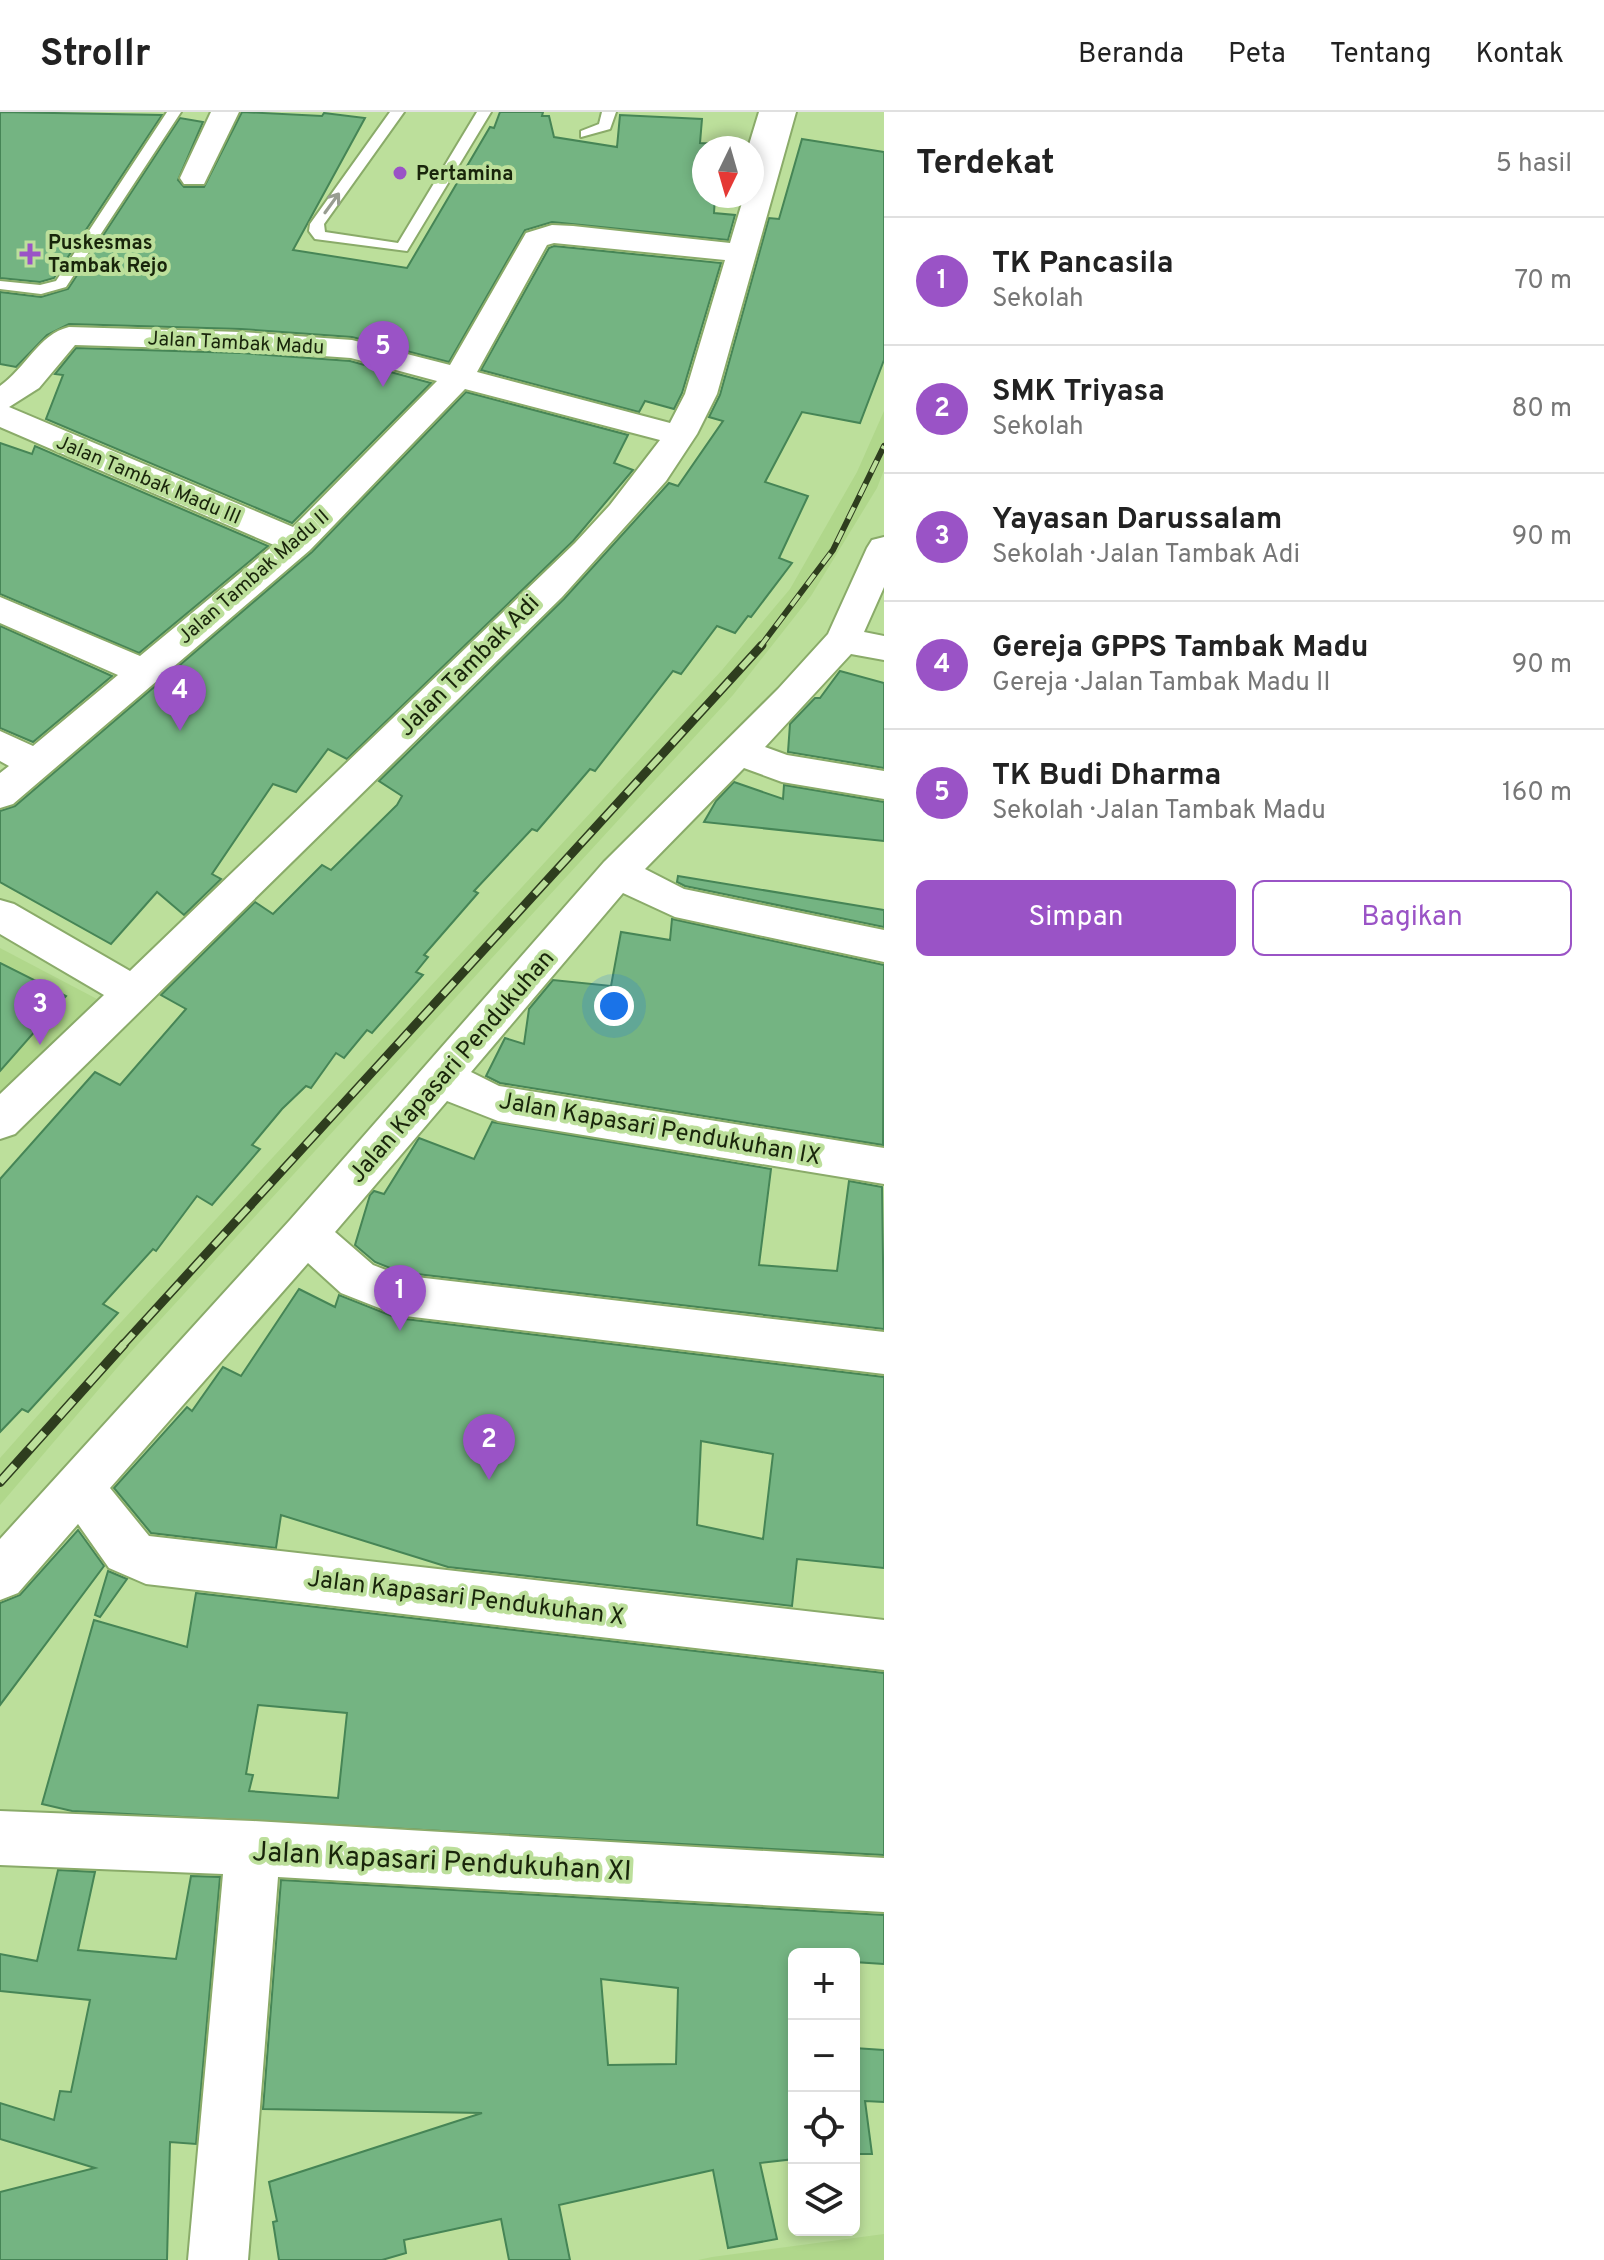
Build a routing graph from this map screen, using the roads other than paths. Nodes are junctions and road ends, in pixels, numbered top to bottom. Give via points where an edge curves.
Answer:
1 (174, 112) edge
2 (225, 112) edge
3 (397, 112) edge
4 (484, 112) edge
5 (609, 112) edge
6 (766, 112) edge
7 (782, 112) edge
8 (586, 134) dead end
9 (758, 136) edge
10 (194, 178) dead end
11 (744, 253) junction
12 (0, 285) edge
13 (0, 369) edge
14 (34, 375) junction
15 (459, 377) junction
16 (0, 400) edge
17 (0, 415) edge
18 (679, 435) junction
19 (298, 542) junction
20 (884, 548) edge
21 (0, 609) edge
22 (843, 640) junction
23 (884, 648) edge
24 (142, 671) junction
25 (0, 744) edge
26 (739, 751) junction
27 (36, 764) junction
28 (884, 785) edge
29 (0, 794) edge
30 (618, 872) junction
31 (0, 915) edge
32 (884, 946) edge
33 (134, 993) junction
34 (442, 1074) junction
35 (0, 1121) edge
36 (884, 1166) edge
37 (306, 1234) junction
38 (884, 1353) edge
39 (81, 1488) junction
40 (0, 1576) edge
41 (884, 1645) edge
42 (0, 1838) edge
43 (253, 1848) junction
44 (884, 1885) edge
45 (218, 2260) edge

1 - 12 lane via 61,284 41,290
2 - 10 street
4 -> 3 lane via 402,248 320,236 317,224
5 - 8 lane via 605,126
6 - 9 lane
7 - 11 street, Jalan Tambak Adi
11 - 15 street, Jalan Tambak Madu II via 573,235 541,237
11 - 18 street, Jalan Tambak Adi via 705,384
13 - 14 street
14 - 15 street, Jalan Tambak Madu via 59,342 81,335 352,349
14 - 16 street, Jalan Tambak Madu
15 - 18 street, Jalan Tambak Madu
15 - 19 street, Jalan Tambak Madu II
17 - 19 street, Jalan Tambak Madu III
18 - 33 street, Jalan Tambak Adi via 622,513
19 - 24 street, Jalan Tambak Madu II
20 - 22 street, Jalan Kapasari Pendukuhan
21 - 24 street
22 - 23 street
22 - 26 street, Jalan Kapasari Pendukuhan
24 - 27 street, Jalan Tambak Madu II
25 - 27 street
26 - 28 street via 782,768
26 - 30 street, Jalan Kapasari Pendukuhan
27 - 29 street, Jalan Tambak Madu II
30 - 32 street via 675,902
30 - 34 street, Jalan Kapasari Pendukuhan
31 - 33 street
33 - 35 street, Jalan Tambak Adi
34 - 36 street, Jalan Kapasari Pendukuhan IX via 465,1091 498,1103
34 - 37 street, Jalan Kapasari Pendukuhan
37 - 38 street via 357,1279 397,1295
37 - 39 street, Jalan Kapasari Pendukuhan
39 - 40 street, Jalan Kapasari Pendukuhan
39 - 41 street, Jalan Kapasari Pendukuhan X via 127,1551 146,1560
42 - 43 street, Jalan Kapasari Pendukuhan XI
43 - 44 street, Jalan Kapasari Pendukuhan XI
43 - 45 street

